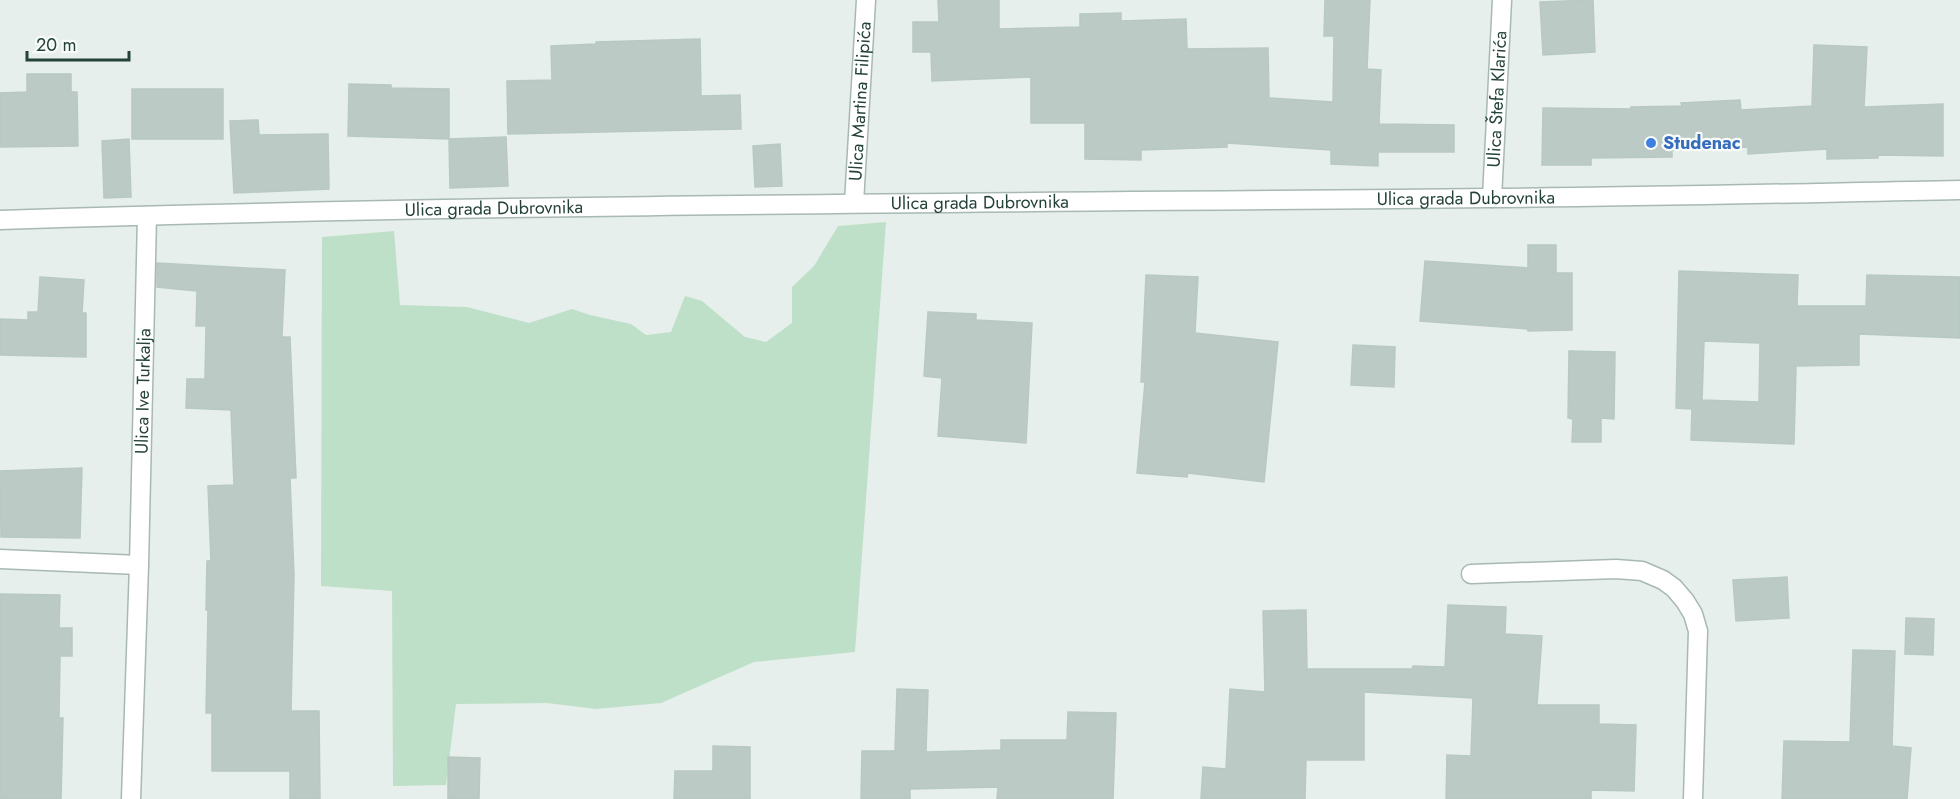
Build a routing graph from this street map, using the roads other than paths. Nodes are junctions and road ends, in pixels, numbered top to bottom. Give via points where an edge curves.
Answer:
1 (866, 0) edge
2 (1502, 0) edge
3 (1960, 190) edge
4 (1491, 198) junction
5 (854, 203) junction
6 (147, 216) junction
7 (0, 220) edge
8 (0, 559) edge
9 (139, 565) junction
10 (1472, 574) dead end
11 (131, 799) edge
12 (1693, 799) edge

1 - 5 street, Ulica Martina Filipića
2 - 4 street, Ulica Štefa Klarića
3 - 4 street, Ulica grada Dubrovnika
4 - 5 street, Ulica grada Dubrovnika
5 - 6 street, Ulica grada Dubrovnika
6 - 7 street, Ulica grada Dubrovnika
6 - 9 street, Ulica Ive Turkalja
8 - 9 street
9 - 11 street, Ulica Ive Turkalja
10 - 12 street via 1616,568 1642,571 1674,588 1693,614 1698,632

